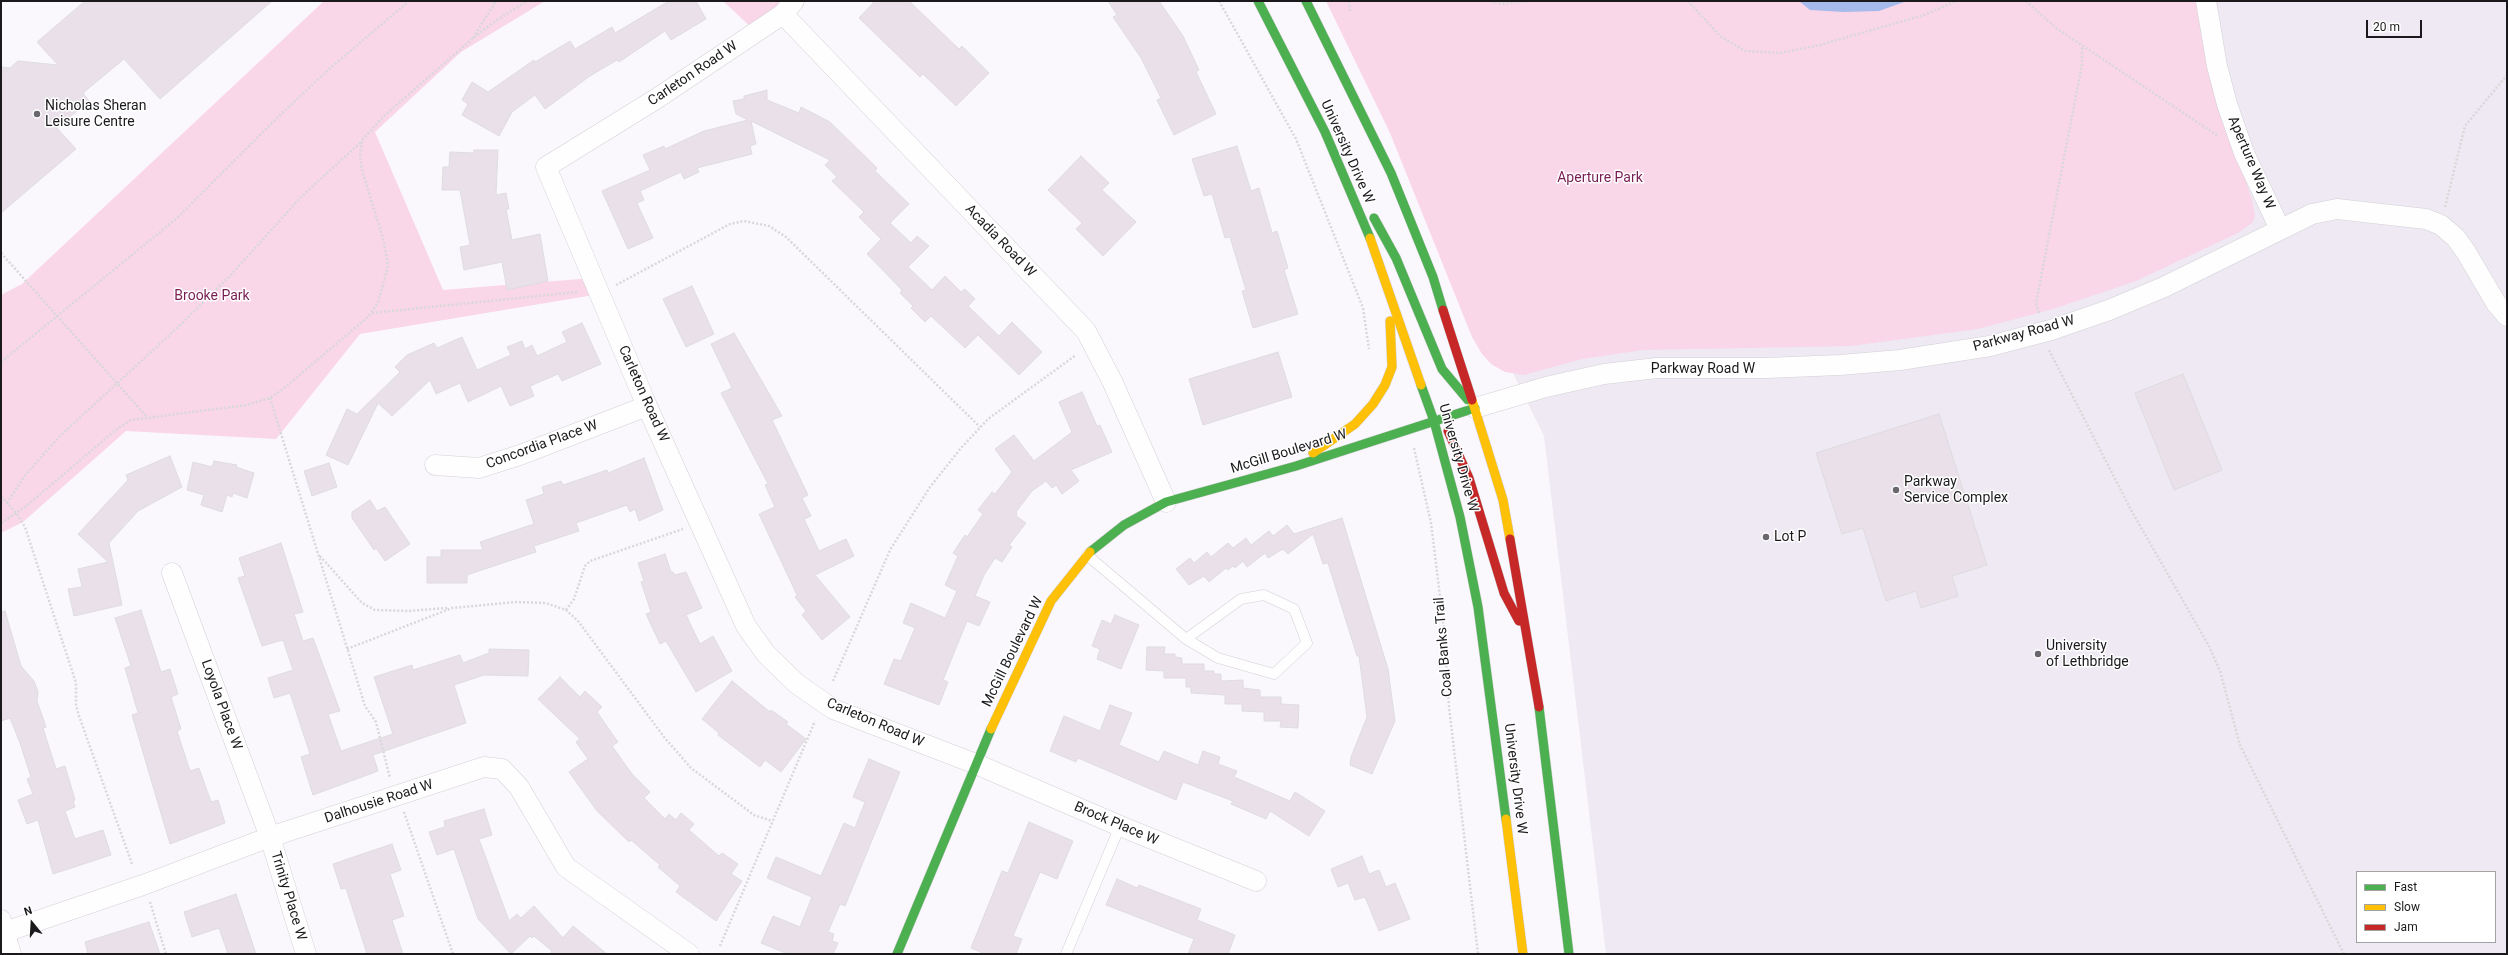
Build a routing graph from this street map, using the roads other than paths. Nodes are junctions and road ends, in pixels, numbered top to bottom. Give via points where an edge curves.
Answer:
1 (1258, 1) edge
2 (1306, 1) edge
3 (2206, 1) edge
4 (789, 7) edge
5 (1325, 132) junction
6 (2280, 229) junction
7 (1387, 286) junction
8 (2507, 316) edge
9 (647, 406) junction
10 (1475, 408) junction
11 (1434, 421) junction
12 (435, 465) dead end
13 (1296, 466) junction
14 (1166, 502) junction
15 (1087, 555) junction
16 (172, 573) dead end
17 (1186, 639) junction
18 (1528, 640) junction
19 (976, 764) junction
20 (1120, 826) junction
21 (270, 837) junction
22 (1256, 881) dead end
23 (3, 926) edge
24 (11, 954) edge
25 (306, 954) edge
26 (688, 954) edge
27 (897, 954) edge
28 (1066, 954) edge
29 (1523, 954) edge
30 (1569, 954) edge

1 - 5 main road, University Drive W
2 - 10 main road via 1391,173 1433,278
3 - 6 street, Aperture Way W via 2226,104 2244,153
4 - 9 street, Carleton Road W via 656,99 546,166
4 - 14 street, Acadia Road W via 1086,331 1106,369
5 - 7 main road, University Drive W via 1368,233
5 - 10 main road via 1396,258 1442,369
6 - 8 street, Parkway Road W via 2312,214 2337,210 2426,219 2441,225 2456,238 2496,303
6 - 10 street, Parkway Road W via 2164,287 2042,332 1990,346 1900,360 1766,368 1657,368 1604,374 1546,387
7 - 11 main road, University Drive W
7 - 13 main road via 1393,348 1392,367 1386,385 1373,404 1354,424
9 - 12 street, Concordia Place W via 479,468
9 - 19 street, Carleton Road W via 746,626 766,654 797,684 833,709
10 - 11 main road, McGill Boulevard W
10 - 18 main road via 1503,500
11 - 13 main road, McGill Boulevard W
11 - 18 main road via 1448,431 1469,478 1504,593
11 - 29 main road, University Drive W via 1460,517 1478,607
13 - 14 main road, McGill Boulevard W
14 - 15 main road, McGill Boulevard W via 1124,526
15 - 17 lane
15 - 19 main road, McGill Boulevard W via 1052,601
16 - 21 street, Loyola Place W
17 - 17 lane via 1218,658 1274,674 1307,643 1294,609 1264,595 1241,600
18 - 30 main road via 1538,700
19 - 20 street, Brock Place W
19 - 27 main road, McGill Boulevard W
20 - 22 street, Brock Place W
20 - 28 lane
21 - 23 street, Dalhousie Road W via 143,885
21 - 25 street, Trinity Place W
21 - 26 street, Dalhousie Road W via 484,767 502,769 519,787 566,867
23 - 24 street

